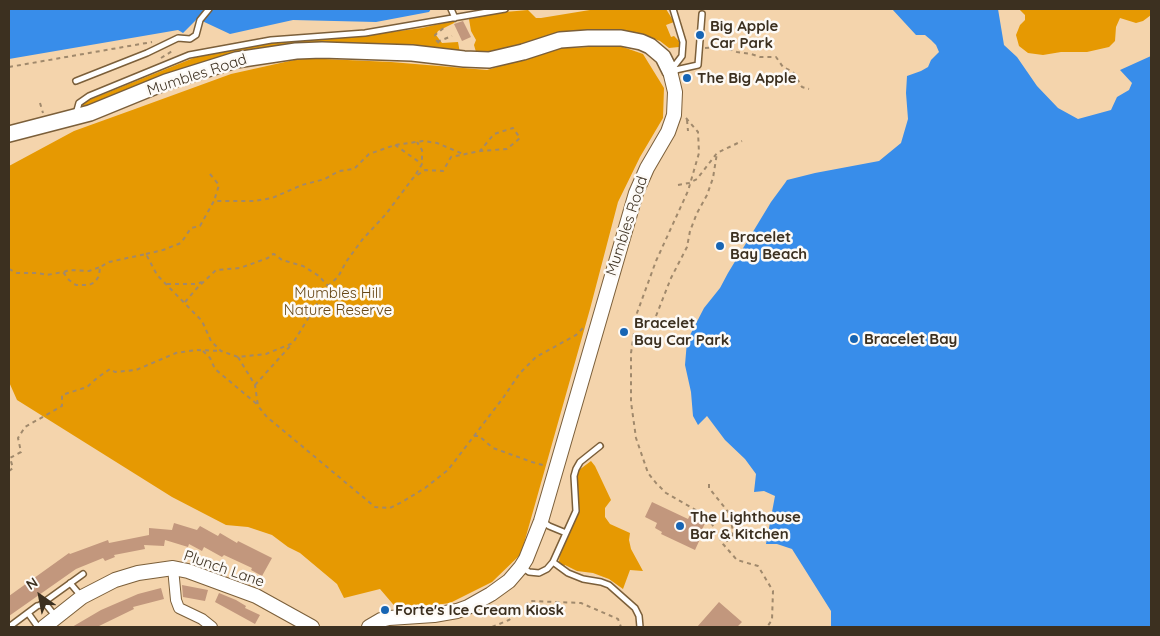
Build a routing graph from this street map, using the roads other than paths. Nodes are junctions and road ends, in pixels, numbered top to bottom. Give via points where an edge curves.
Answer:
1 (209, 9) edge
2 (451, 9) edge
3 (505, 9) edge
4 (673, 9) edge
5 (702, 14) dead end
6 (455, 18) junction
7 (670, 71) junction
8 (76, 81) dead end
9 (75, 117) junction
10 (9, 134) edge
11 (600, 446) dead end
12 (541, 520) junction
13 (566, 534) junction
14 (553, 562) junction
15 (521, 567) junction
16 (173, 568) junction
17 (83, 574) dead end
18 (70, 583) junction
19 (82, 597) junction
20 (40, 604) junction
21 (28, 613) junction
22 (46, 625) edge
23 (9, 627) edge
24 (212, 627) edge
25 (312, 627) edge
26 (368, 627) edge
27 (640, 627) edge

1 - 8 lane via 200,20 196,35 190,39 178,38 157,52
2 - 6 lane
3 - 6 lane
4 - 7 lane via 683,42 682,56
5 - 7 lane via 698,66
6 - 9 lane via 365,33 271,40 189,55 89,96 79,103
7 - 9 main road, Mumbles Road via 663,57 650,46 621,38 560,40 489,60 412,53 296,51 227,63 166,82
7 - 12 street, Mumbles Road via 675,92 674,115 636,193
9 - 10 main road, Mumbles Road
11 - 13 lane via 576,469 576,511
12 - 13 lane
12 - 15 street, Mumbles Road
13 - 14 lane
14 - 15 lane via 539,573
14 - 27 lane via 568,573 609,585 635,608
15 - 26 street, Mumbles Road via 500,588 468,607 434,615 389,618
16 - 19 street, Plunch Lane via 116,580
16 - 24 street via 179,608
16 - 25 street, Plunch Lane via 256,596
17 - 18 lane
18 - 19 lane
18 - 20 lane
19 - 22 street, Plunch Lane
20 - 21 lane
20 - 22 lane
21 - 22 lane
21 - 23 lane

